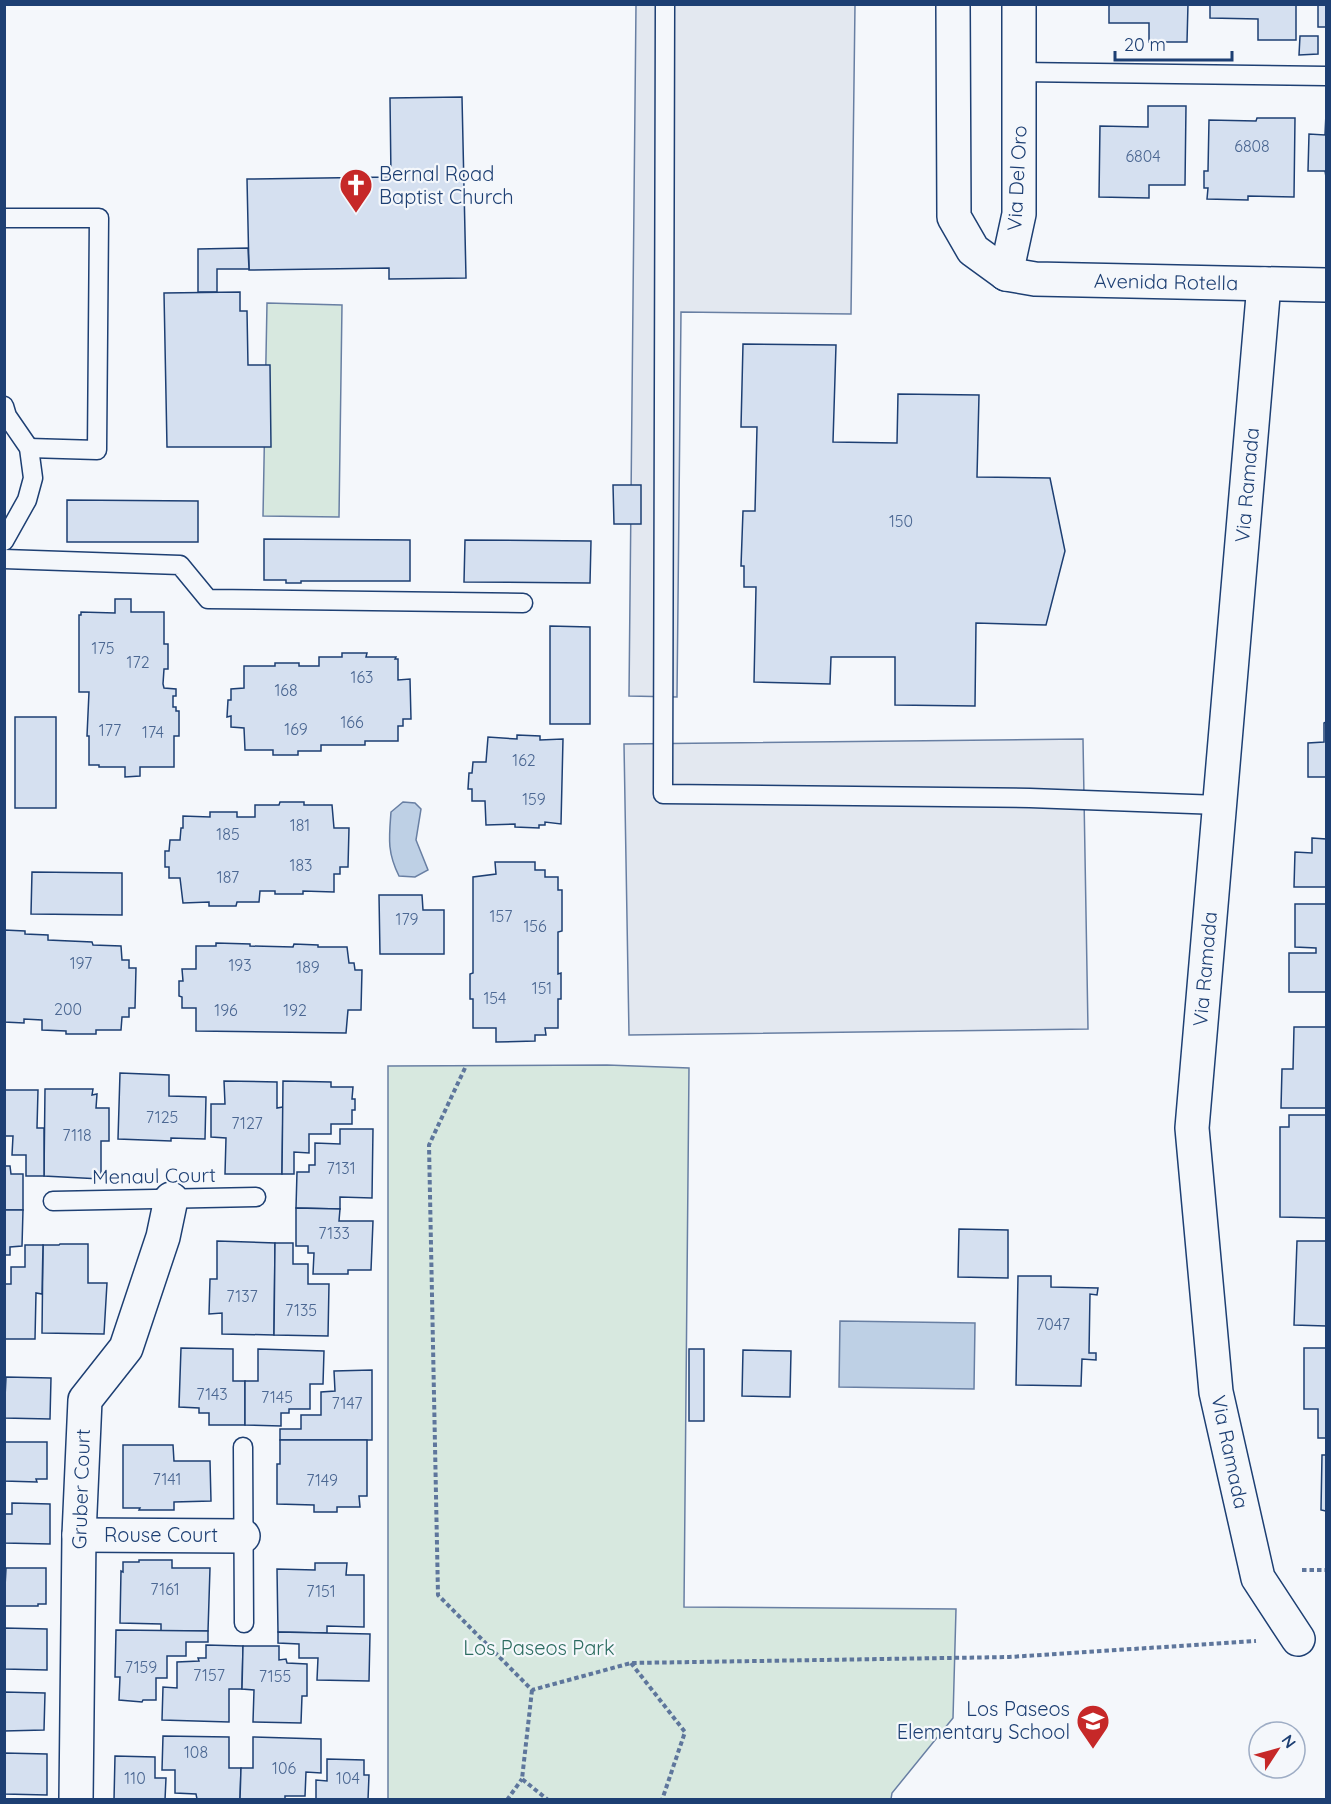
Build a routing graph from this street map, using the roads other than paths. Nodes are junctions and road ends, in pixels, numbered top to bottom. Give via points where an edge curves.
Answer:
1 (666, 4) edge
2 (953, 4) edge
3 (1019, 4) edge
4 (1020, 72) junction
5 (1326, 76) edge
6 (4, 218) edge
7 (1006, 274) junction
8 (1264, 284) junction
9 (1326, 285) edge
10 (4, 406) edge
11 (29, 448) junction
12 (4, 541) edge
13 (4, 559) edge
14 (524, 603) dead end
15 (1219, 805) junction
16 (256, 1197) dead end
17 (171, 1199) junction
18 (53, 1201) dead end
19 (243, 1447) dead end
20 (79, 1535) junction
21 (243, 1536) junction
22 (244, 1623) dead end
23 (1298, 1639) road end
24 (76, 1800) edge

1 - 15 lane via 663,794 1030,798
2 - 7 street via 954,217 973,250
3 - 4 street, Via Del Oro
4 - 5 lane
4 - 7 street, Via Del Oro via 1019,214
6 - 11 lane via 99,218 97,450
7 - 8 street, Avenida Rotella via 1035,279
8 - 9 street, Avenida Rotella
8 - 15 street, Via Ramada
10 - 11 lane
11 - 12 lane via 33,478 27,500
13 - 14 lane via 180,565 208,599
15 - 23 street, Via Ramada via 1192,1128 1216,1392 1258,1578
16 - 17 lane, Menaul Court
17 - 18 lane, Menaul Court
17 - 20 street, Gruber Court via 163,1237 126,1348 85,1400
19 - 21 lane, Rouse Court
20 - 21 street, Rouse Court
20 - 24 street, Gruber Court
21 - 22 lane, Rouse Court

